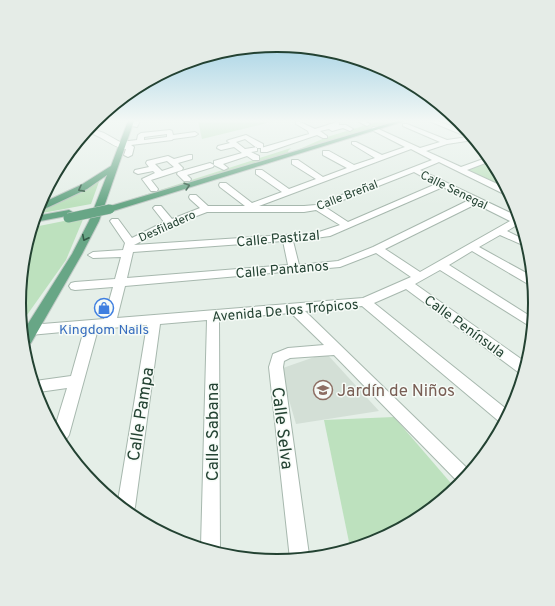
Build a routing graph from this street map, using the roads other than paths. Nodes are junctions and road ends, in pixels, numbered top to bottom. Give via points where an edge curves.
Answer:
1 (120, 149) edge
2 (129, 149) edge
3 (250, 149) edge
4 (258, 149) edge
5 (277, 149) edge
6 (286, 149) edge
7 (366, 149) edge
8 (414, 149) edge
9 (415, 149) edge
10 (243, 150) joint
11 (326, 153) dead end
12 (128, 155) dead end
13 (234, 155) junction
14 (263, 156) junction
15 (382, 158) junction
16 (438, 160) junction
17 (190, 161) dead end
18 (485, 161) edge
19 (244, 162) junction
20 (295, 162) dead end
21 (176, 165) junction
22 (210, 165) dead end
23 (114, 168) junction
24 (154, 168) junction
25 (224, 168) junction
26 (353, 168) junction
27 (413, 170) junction
28 (460, 170) junction
29 (138, 172) dead end
30 (259, 172) dead end
31 (165, 175) junction
32 (183, 180) junction
33 (322, 180) junction
34 (223, 184) dead end
35 (442, 184) junction
36 (152, 187) junction
37 (502, 190) edge
38 (288, 192) junction
39 (193, 197) dead end
40 (476, 200) junction
41 (46, 205) edge
42 (110, 206) junction
43 (251, 207) junction
44 (318, 207) junction
45 (158, 208) dead end
46 (206, 209) junction
47 (69, 215) junction
48 (40, 218) edge
49 (514, 218) edge
50 (115, 221) dead end
51 (516, 222) edge
52 (170, 223) junction
53 (39, 224) edge
54 (347, 226) junction
55 (500, 231) junction
56 (288, 239) junction
57 (521, 241) edge
58 (472, 247) junction
59 (128, 248) junction
60 (377, 249) junction
61 (93, 255) dead end
62 (441, 265) junction
63 (294, 269) junction
64 (420, 277) junction
65 (527, 278) edge
66 (120, 282) junction
67 (407, 284) junction
68 (75, 286) dead end
69 (365, 302) junction
70 (295, 309) junction
71 (213, 316) junction
72 (528, 320) edge
73 (154, 321) junction
74 (109, 324) junction
75 (92, 326) junction
76 (28, 332) edge
77 (27, 333) edge
78 (337, 349) junction
79 (520, 366) edge
80 (76, 382) junction
81 (39, 386) dead end
82 (502, 415) edge
83 (61, 431) edge
84 (462, 474) edge
85 (126, 505) edge
86 (211, 546) edge
87 (299, 553) edge

1 - 23 main road
2 - 12 street
3 - 10 street
4 - 14 street
5 - 14 main road
42 -> 6 main road
7 - 15 street
8 - 15 street
9 - 16 street
10 - 13 street
11 - 26 street
13 - 14 street via 249,153
13 - 19 street
13 - 25 street via 217,163
14 - 19 main road
15 - 26 street
16 - 27 street, Calle Breñal
16 - 28 street
17 - 21 street
18 - 28 street
19 - 25 main road
20 - 33 street
21 - 24 street via 168,158 160,157 150,164
21 - 31 street via 178,169
22 - 32 street via 181,174
23 -> 41 main road via 84,188
23 -> 76 main road via 94,221 78,254
24 - 29 street
24 - 31 street
25 - 32 main road
26 - 33 street
27 - 35 street, Calle Senegal
27 - 44 street, Calle Breñal
28 - 37 street
30 - 38 street
31 - 32 street
31 - 36 street
32 - 36 main road
33 - 38 street
34 - 43 street
35 - 40 street, Calle Senegal
35 - 54 street, Calle Pastizal
36 - 42 main road
38 - 43 street
39 - 46 street
40 - 49 street, Calle Senegal
40 - 60 street, Calle Pantanos
42 - 47 main road, bridge
43 - 44 street, Calle Breñal
43 - 46 street, Desfiladero
44 - 54 street
45 - 52 street
46 - 52 street, Desfiladero
47 - 48 main road
47 - 53 main road
50 - 59 street, Desfiladero
51 - 55 street, Avenida De los Trópicos
52 - 59 street, Desfiladero
54 - 56 street, Calle Pastizal via 327,234
55 - 57 street
55 - 58 street, Avenida De los Trópicos
56 - 59 street, Calle Pastizal
56 - 63 street
58 - 62 street, Avenida De los Trópicos
58 - 65 street
59 - 61 street, Calle Pastizal
59 - 66 street, Desfiladero
60 - 63 street, Calle Pantanos via 340,264
60 - 64 street
62 - 64 street, Avenida De los Trópicos
62 - 72 street
63 - 66 street, Calle Pantanos
64 - 67 street, Avenida De los Trópicos
66 - 68 street, Calle Pantanos
66 - 74 street, Desfiladero
67 - 69 street, Avenida De los Trópicos
67 - 79 street, Calle Península
69 - 70 street, Avenida De los Trópicos
69 - 82 street
70 - 71 street, Avenida De los Trópicos
70 - 78 street
71 - 73 street, Avenida De los Trópicos
71 - 86 street, Calle Sabana
73 - 74 street, Avenida De los Trópicos
73 - 85 street, Calle Pampa
74 - 75 street, Avenida De los Trópicos
75 - 77 street, Avenida De los Trópicos
75 - 80 street
78 - 84 street
78 - 87 street, Calle Selva via 288,353 278,358 276,367
80 - 81 street
80 - 83 street

